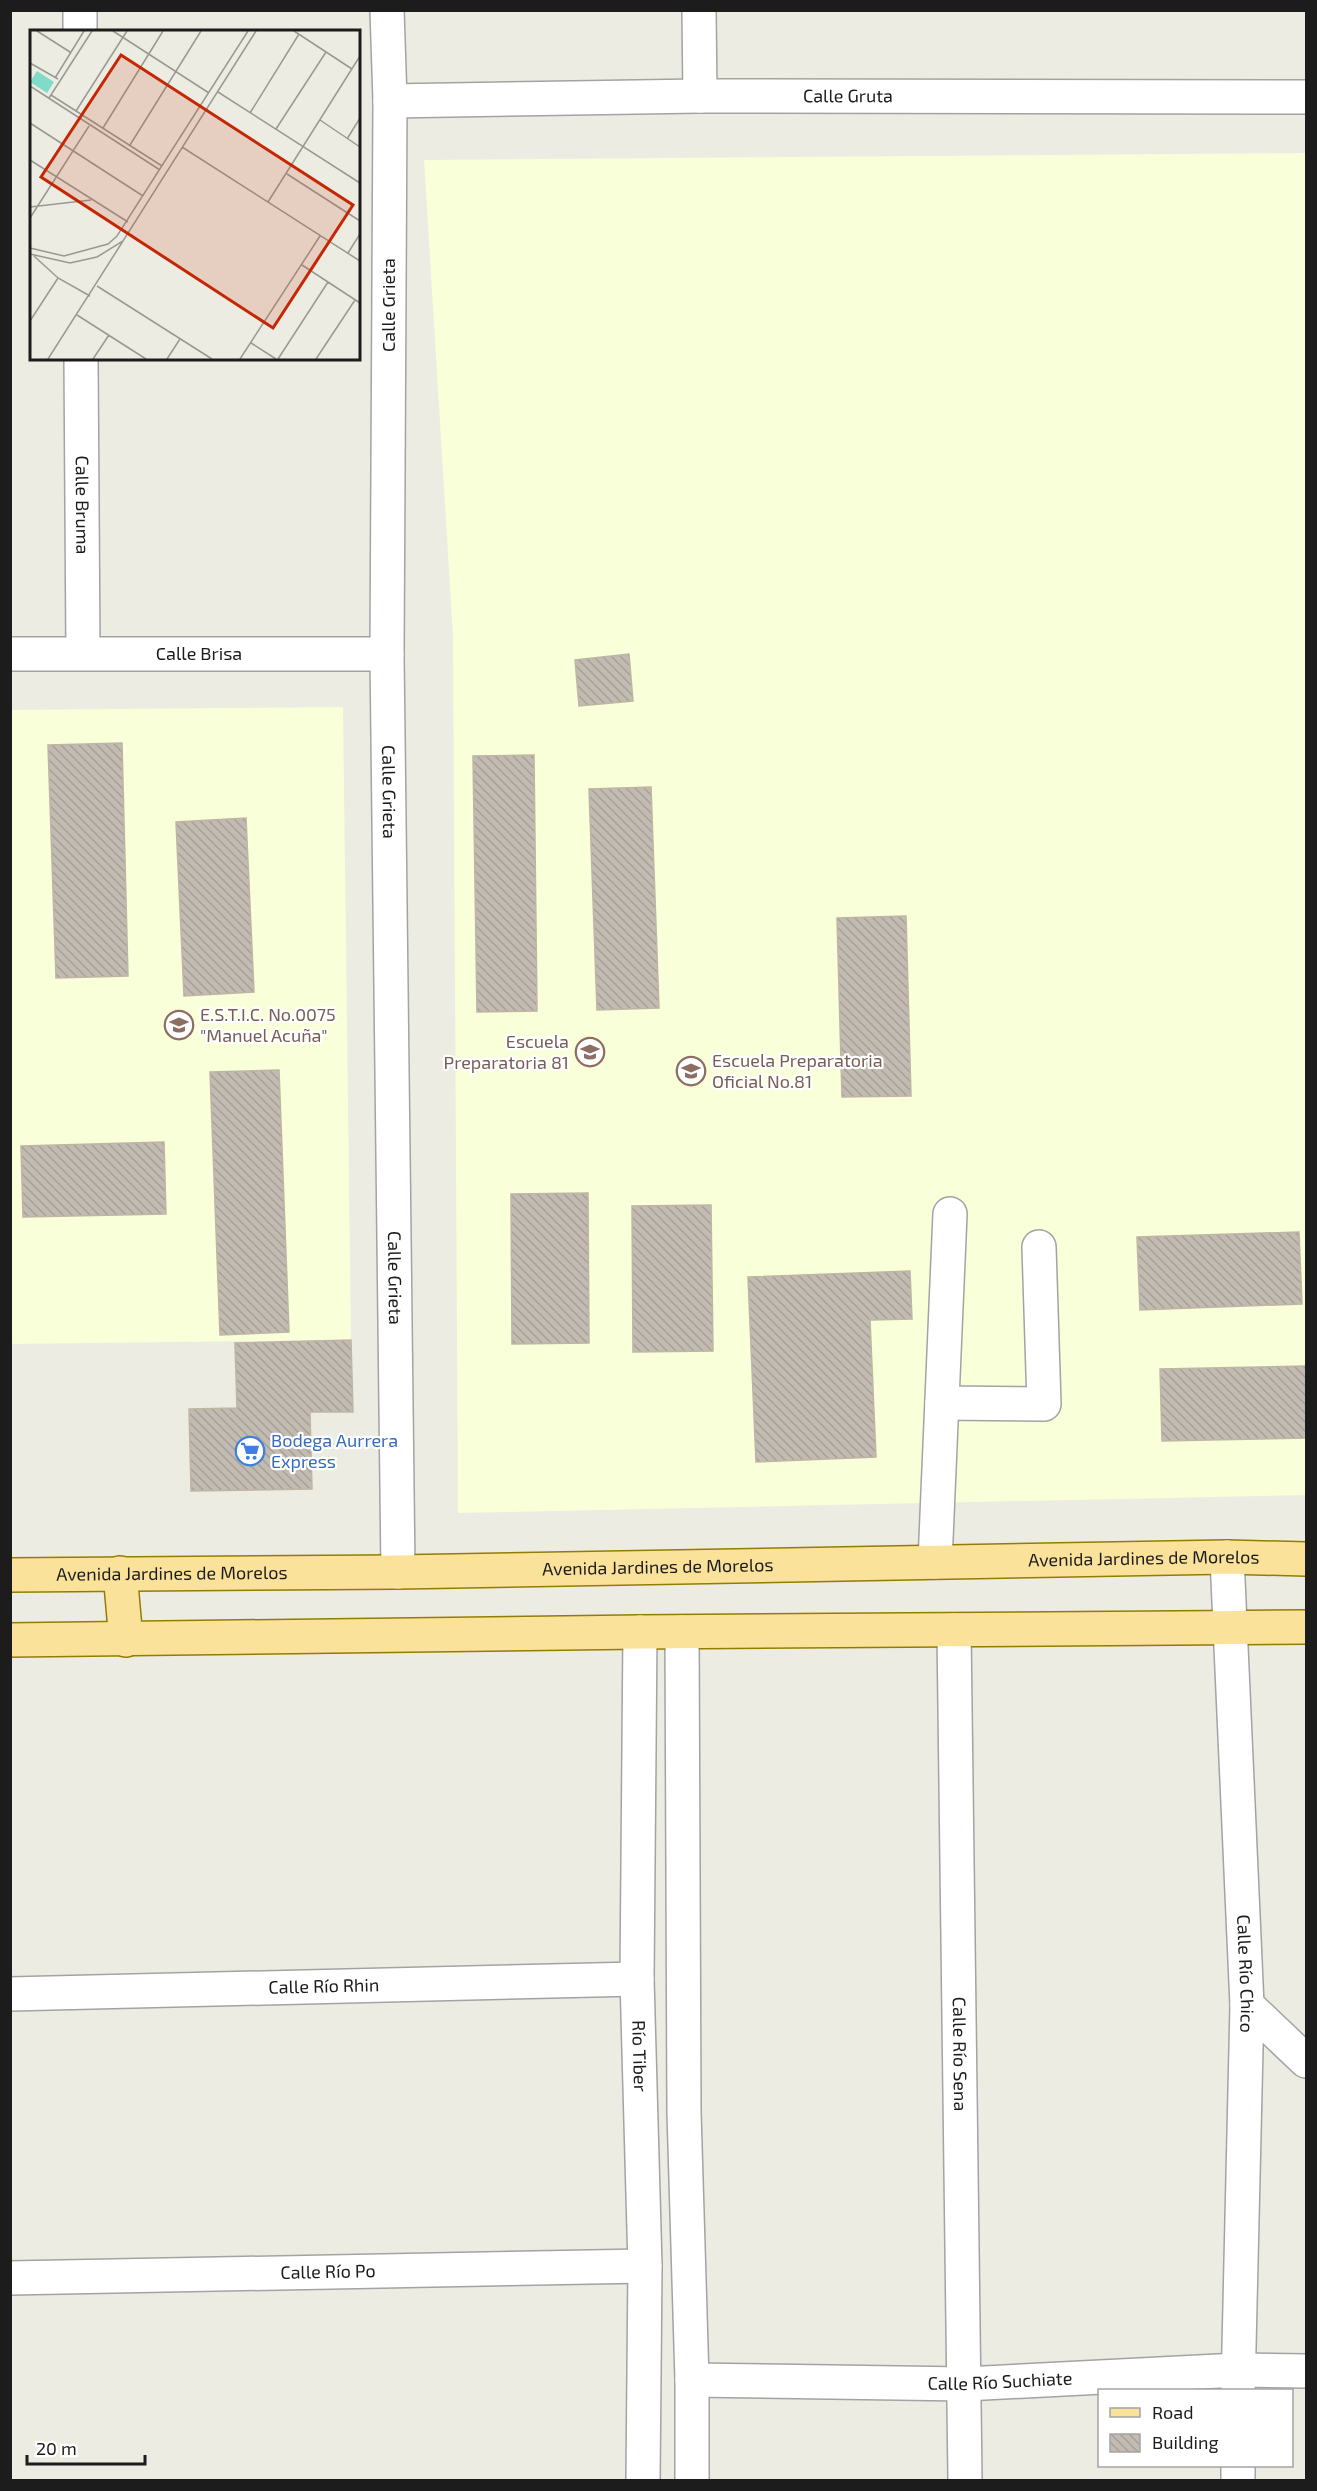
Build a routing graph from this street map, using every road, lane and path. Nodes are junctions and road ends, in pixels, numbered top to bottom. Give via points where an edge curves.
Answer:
1 (80, 10) edge
2 (387, 10) edge
3 (699, 10) edge
4 (80, 30) edge
5 (700, 96) junction
6 (1306, 97) edge
7 (390, 101) junction
8 (81, 360) edge
9 (83, 652) junction
10 (10, 654) edge
11 (387, 654) junction
12 (950, 1214) dead end
13 (1039, 1247) dead end
14 (942, 1402) junction
15 (1227, 1557) junction
16 (1306, 1559) edge
17 (935, 1562) junction
18 (398, 1572) junction
19 (120, 1573) junction
20 (10, 1575) edge
21 (1231, 1627) junction
22 (1306, 1627) edge
23 (954, 1630) junction
24 (640, 1632) junction
25 (682, 1632) junction
26 (10, 1640) edge
27 (126, 1640) junction
28 (638, 1979) junction
29 (10, 1994) edge
30 (1247, 2005) junction
31 (1306, 2061) edge
32 (642, 2112) junction
33 (684, 2112) junction
34 (645, 2266) junction
35 (10, 2278) edge
36 (1306, 2370) edge
37 (692, 2380) junction
38 (1238, 2380) edge
39 (965, 2385) junction
40 (643, 2481) edge
41 (692, 2481) edge
42 (964, 2481) edge

1 - 4 street
2 - 7 street, Calle Grieta
3 - 5 street
5 - 6 street, Calle Gruta
5 - 7 street, Calle Gruta
7 - 11 street, Calle Grieta
8 - 9 street, Calle Bruma
9 - 10 street, Calle Brisa
9 - 11 street, Calle Brisa
11 - 18 street, Calle Grieta
12 - 14 street
13 - 14 street via 1044,1404
14 - 17 street
15 - 16 main road, Avenida Jardines de Morelos
15 - 17 main road, Avenida Jardines de Morelos
15 - 21 street, Calle Río Chico
17 - 18 main road, Avenida Jardines de Morelos
18 - 19 main road, Avenida Jardines de Morelos
19 - 20 main road, Avenida Jardines de Morelos
19 - 27 main road
21 - 22 main road
21 - 23 main road
21 - 30 street, Calle Río Chico
23 - 25 main road
23 - 39 street, Calle Río Sena
24 - 25 main road
24 - 27 main road
24 - 28 street, Río Tiber
25 - 33 street
26 - 27 main road
28 - 29 street, Calle Río Rhin
28 - 32 street, Río Tiber
30 - 31 street
30 - 38 street, Calle Río Chico
32 - 33 street
32 - 34 street, Río Tiber
33 - 37 street
34 - 35 street, Calle Río Po
34 - 40 street, Río Tiber
36 - 38 street, Calle Río Suchiate
37 - 39 street, Calle Río Suchiate
37 - 41 street
38 - 39 street, Calle Río Suchiate
39 - 42 street, Calle Río Sena

